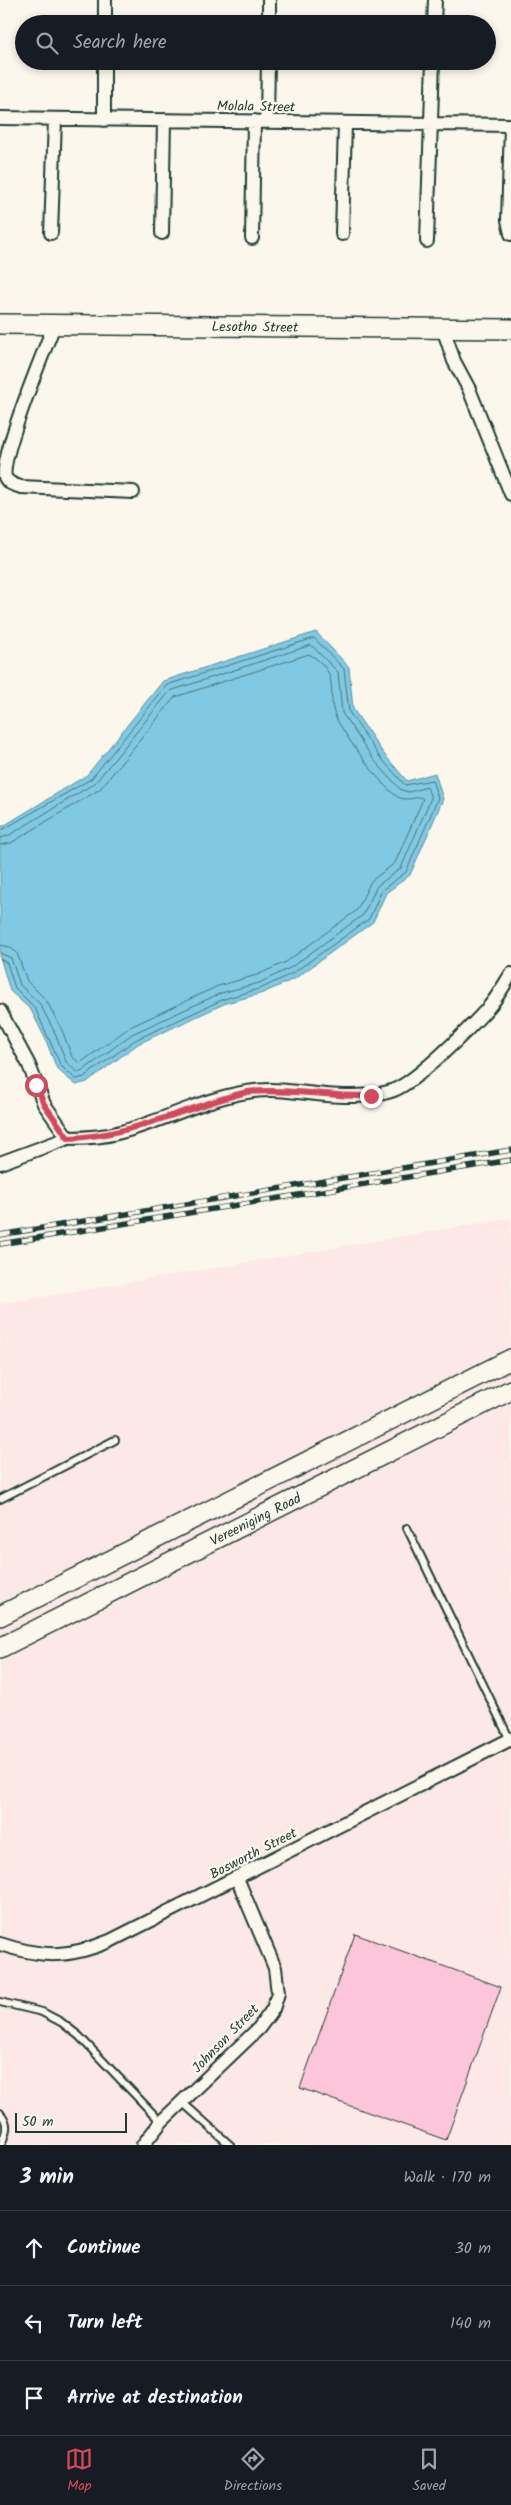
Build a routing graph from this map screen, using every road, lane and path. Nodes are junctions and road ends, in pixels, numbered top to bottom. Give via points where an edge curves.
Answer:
1 (105, 0) edge
2 (269, 0) edge
3 (435, 0) edge
4 (105, 15) edge
5 (269, 15) edge
6 (434, 15) edge
7 (104, 70) edge
8 (268, 70) edge
9 (433, 70) edge
10 (0, 118) edge
11 (56, 118) junction
12 (104, 120) junction
13 (164, 120) junction
14 (254, 121) junction
15 (267, 121) junction
16 (345, 123) junction
17 (431, 124) junction
18 (511, 125) edge
19 (51, 232) dead end
20 (162, 233) dead end
21 (342, 234) dead end
22 (511, 234) edge
23 (252, 238) dead end
24 (427, 241) dead end
25 (55, 323) junction
26 (0, 324) edge
27 (442, 328) junction
28 (511, 329) edge
29 (132, 492) dead end
30 (511, 494) edge
31 (511, 974) edge
32 (0, 1011) edge
33 (68, 1138) junction
34 (0, 1163) edge
35 (511, 1359) edge
36 (511, 1390) edge
37 (115, 1440) dead end
38 (0, 1499) edge
39 (408, 1528) dead end
40 (0, 1616) edge
41 (0, 1648) edge
42 (511, 1740) edge
43 (238, 1878) junction
44 (0, 1944) edge
45 (0, 2002) edge
46 (183, 2103) junction
47 (0, 2113) edge
48 (161, 2122) junction
49 (1, 2145) edge
50 (143, 2145) edge
51 (230, 2145) edge

1 - 4 street
2 - 5 street
3 - 6 street
7 - 12 street
8 - 15 street
9 - 17 street
10 - 11 street, Molala Street
11 - 12 street, Molala Street
11 - 19 street
12 - 13 street, Molala Street
13 - 14 street, Molala Street
13 - 20 street
14 - 15 street, Molala Street
14 - 23 street
15 - 16 street, Molala Street
16 - 17 street, Molala Street
16 - 21 street
17 - 18 street, Molala Street
17 - 24 street
18 - 22 street via 508,220
25 - 26 main road, Lesotho Street
25 - 27 main road, Lesotho Street
25 - 29 street via 17,422 6,457 6,477 21,487
27 - 28 main road, Lesotho Street
27 - 30 street
31 - 33 street via 488,1008 445,1050 394,1090 371,1096 247,1092 121,1132
32 - 33 street via 29,1065 44,1104
33 - 34 street
35 - 40 main road, Vereeniging Road
36 - 41 main road, Vereeniging Road
37 - 38 lane
39 - 42 lane
42 - 43 street, Bosworth Street
43 - 44 street, Bosworth Street via 88,1950 47,1956 29,1954
43 - 46 street, Johnson Street via 275,1968 278,1993 273,2009 260,2028
45 - 48 lane via 42,2012 61,2022 79,2036
46 - 48 street, Johnson Street
46 - 51 lane
47 - 49 lane via 7,2127
48 - 50 street, Johnson Street

